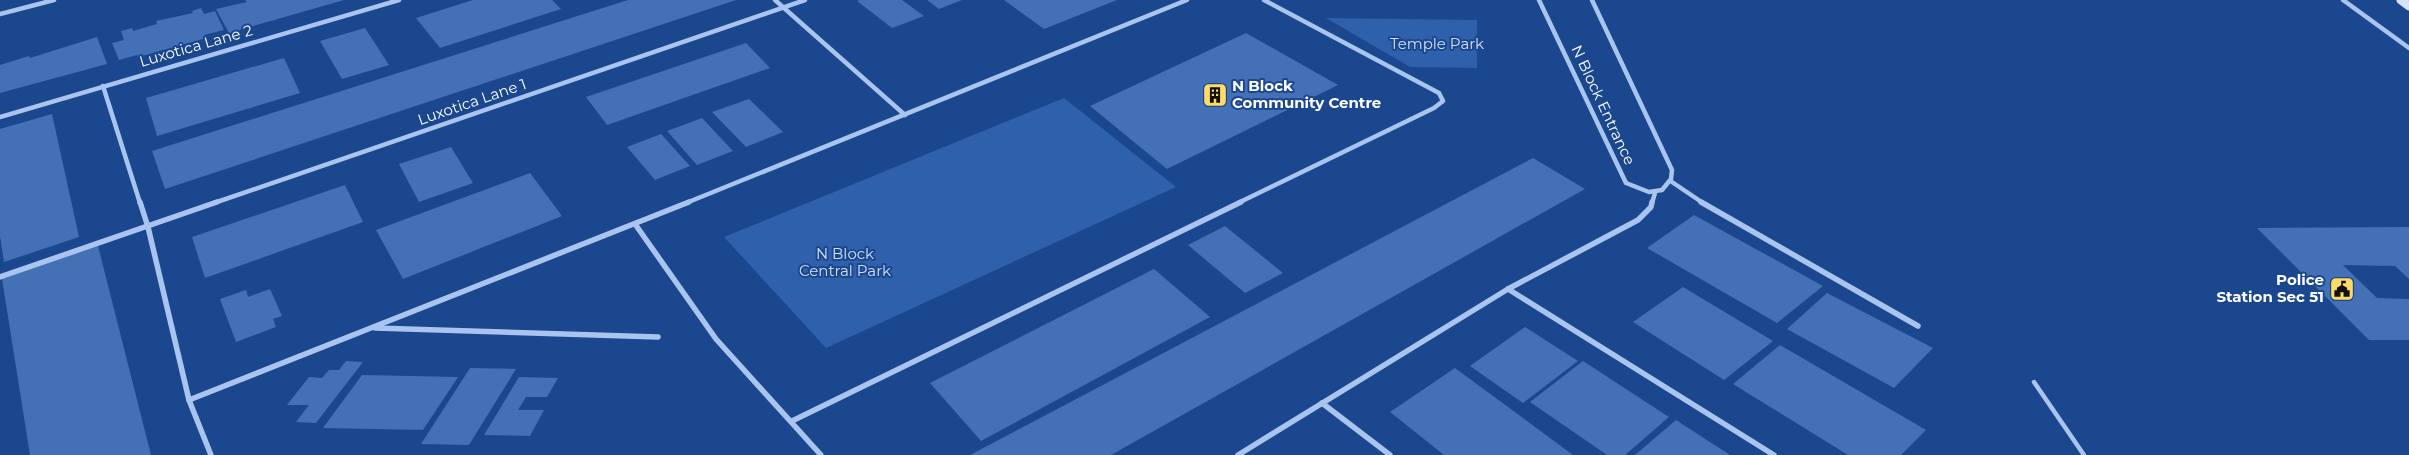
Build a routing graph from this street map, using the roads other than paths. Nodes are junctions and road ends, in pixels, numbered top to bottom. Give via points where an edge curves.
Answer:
1 (54, 0) edge
2 (399, 0) edge
3 (775, 0) edge
4 (805, 0) edge
5 (1187, 0) edge
6 (1264, 0) edge
7 (1539, 0) edge
8 (1592, 0) edge
9 (2344, 0) edge
10 (2401, 0) edge
11 (2409, 6) edge
12 (784, 7) junction
13 (0, 14) edge
14 (2409, 48) edge
15 (103, 86) junction
16 (905, 115) junction
17 (0, 117) edge
18 (1672, 182) junction
19 (1655, 192) junction
20 (635, 224) junction
21 (148, 227) junction
22 (0, 277) edge
23 (1508, 288) junction
24 (1918, 326) dead end
25 (372, 328) junction
26 (658, 337) dead end
27 (2034, 382) dead end
28 (189, 400) junction
29 (1322, 403) junction
30 (792, 421) junction
31 (210, 455) edge
32 (821, 455) edge
33 (1238, 455) edge
34 (1390, 455) edge
35 (1774, 455) edge
36 (2084, 455) edge

1 - 13 street
2 - 15 street, Luxotica Lane 2
3 - 12 street
4 - 12 street, Luxotica Lane 1
5 - 16 street
6 - 30 street via 1439,93 1443,101
7 - 19 street, N Block Entrance via 1626,183 1636,190
8 - 18 street via 1672,170
9 - 14 street
10 - 11 main road
12 - 16 street
12 - 21 street, Luxotica Lane 1
15 - 17 street, Luxotica Lane 2
15 - 21 street
16 - 20 street
18 - 19 street via 1666,190
18 - 24 street via 1709,208
19 - 23 street via 1651,207 1638,220
20 - 25 street
20 - 30 street via 716,339
21 - 22 street, Luxotica Lane 1
21 - 28 street
23 - 29 street
23 - 35 street
25 - 26 street
25 - 28 street
27 - 36 lane
28 - 31 street
29 - 33 street
29 - 34 street
30 - 32 street

